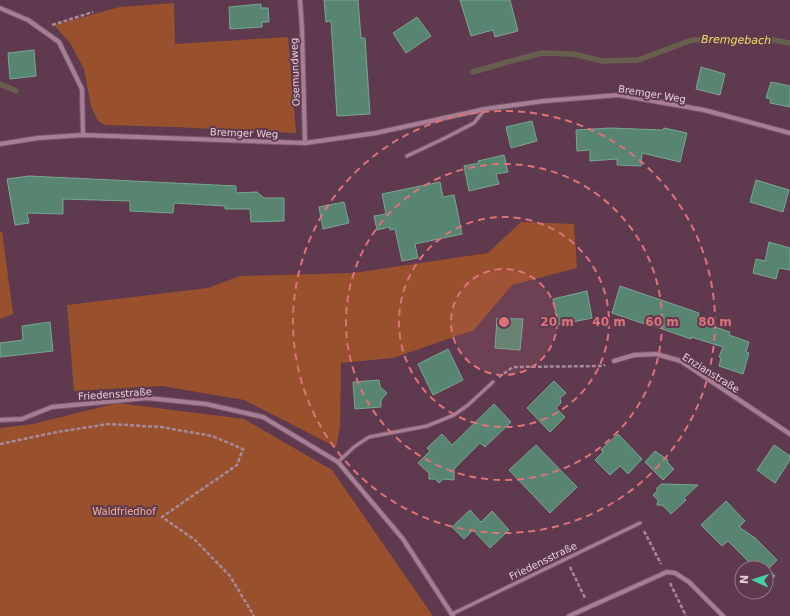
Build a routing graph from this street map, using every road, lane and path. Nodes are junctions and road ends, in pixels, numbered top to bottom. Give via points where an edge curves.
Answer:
1 (300, 0) edge
2 (0, 8) edge
3 (93, 12) dead end
4 (40, 29) junction
5 (485, 109) junction
6 (790, 133) edge
7 (83, 135) junction
8 (305, 143) junction
9 (0, 144) edge
10 (407, 156) dead end
11 (614, 361) dead end
12 (603, 366) dead end
13 (493, 382) joint
14 (0, 420) edge
15 (790, 434) edge
16 (0, 444) edge
17 (338, 462) junction
18 (640, 523) dead end
19 (567, 559) junction
20 (590, 607) junction
21 (453, 615) edge
22 (253, 616) edge
23 (569, 616) edge
24 (723, 616) edge

1 - 8 street, Osemundweg
2 - 4 street via 28,20
3 - 4 path
4 - 7 street via 59,42 82,89
5 - 6 street, Bremger Weg via 619,95 704,110
5 - 8 street, Bremger Weg via 376,133
5 - 10 lane via 474,123
7 - 8 street, Bremger Weg
7 - 9 street, Bremger Weg
11 - 15 street, Enzianstraße via 634,355 656,354 681,361
12 - 13 path via 513,367
13 - 17 lane via 454,415 427,426 369,437 354,446
14 - 17 street, Friedensstraße via 22,419 52,407 147,398 206,404 263,417
16 - 22 path via 109,424 161,427 212,436 243,449 237,465 162,517 195,540 230,576
17 - 21 street, Friedensstraße via 402,539
18 - 19 lane, Friedensstraße
19 - 20 path
19 - 21 lane, Friedensstraße
20 - 23 street
20 - 24 street via 667,572 676,573 688,582

